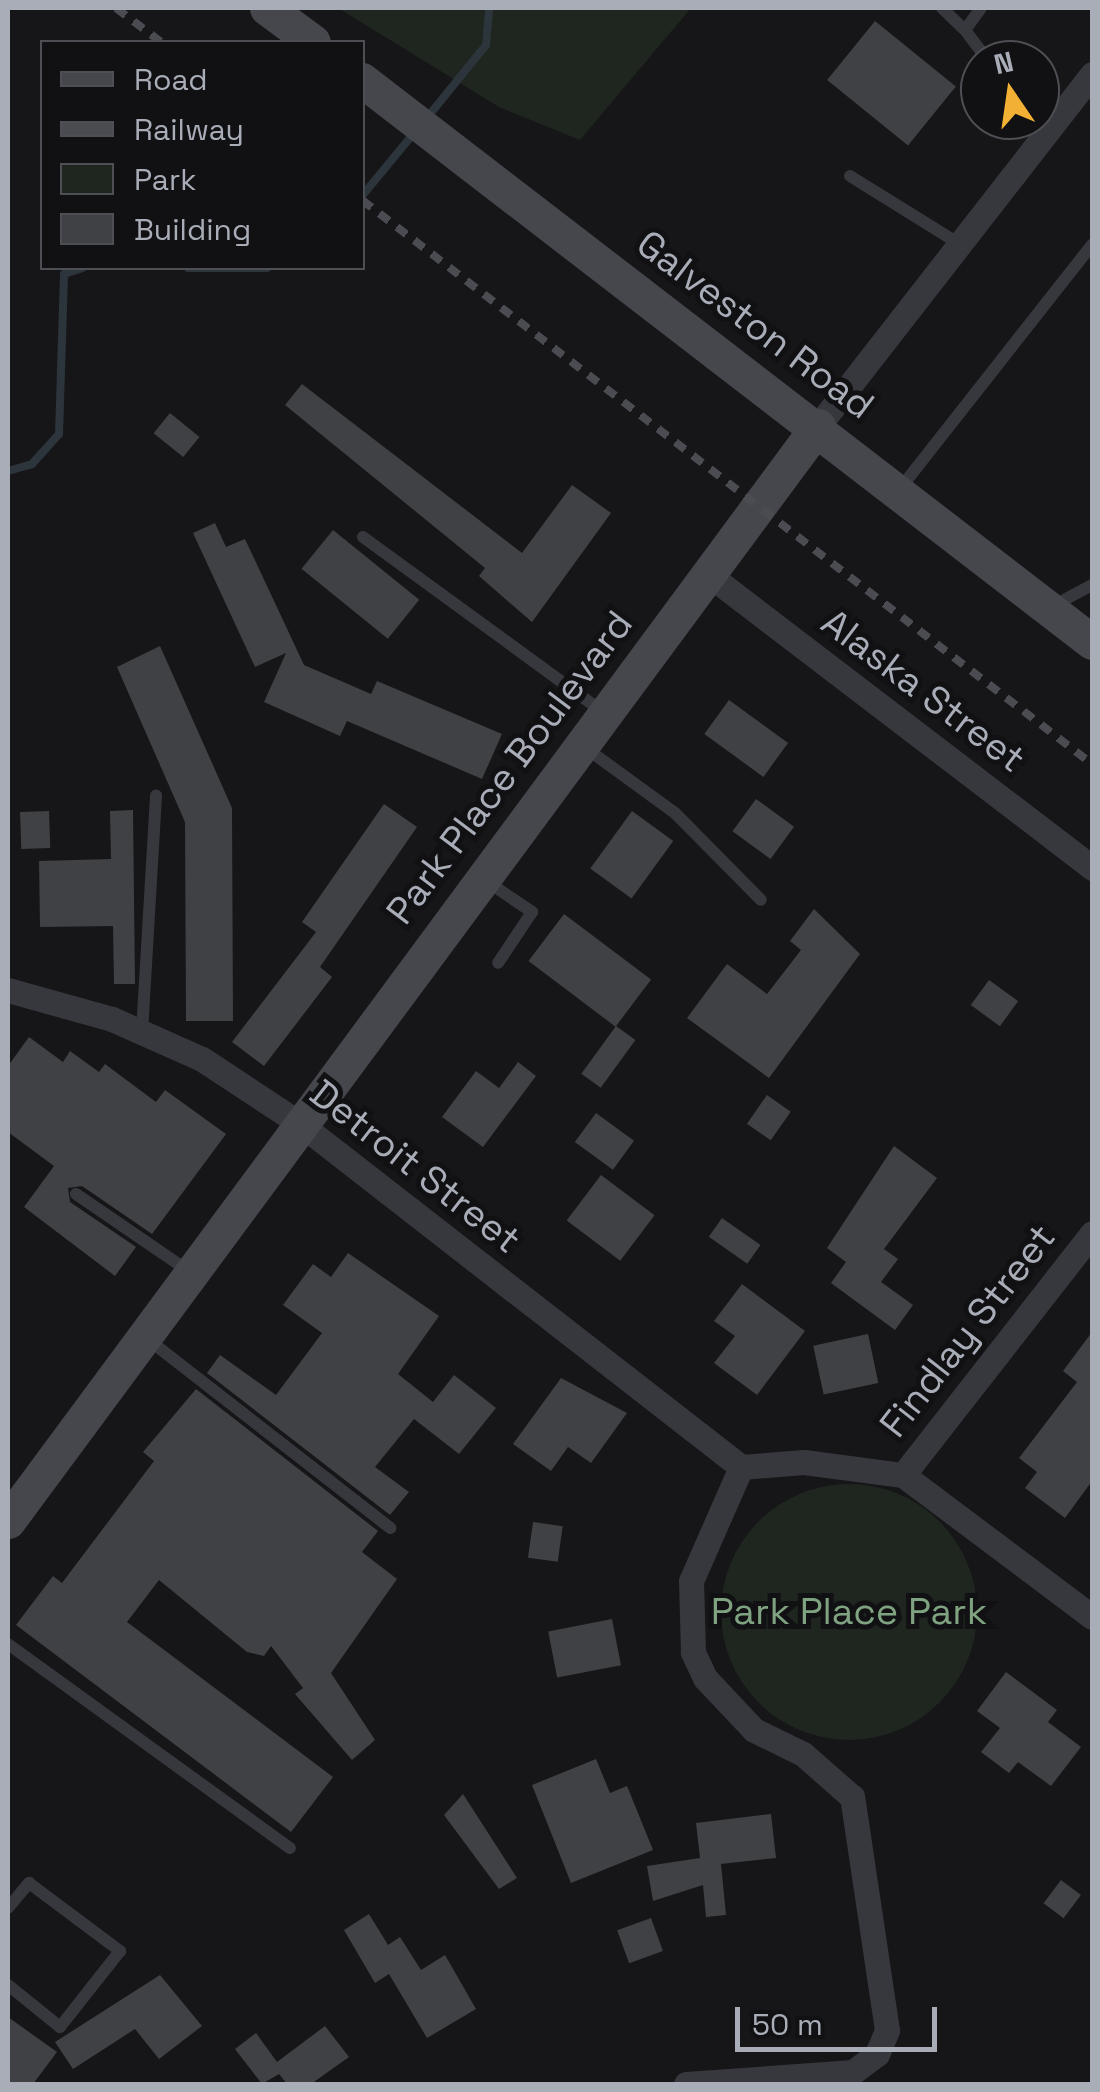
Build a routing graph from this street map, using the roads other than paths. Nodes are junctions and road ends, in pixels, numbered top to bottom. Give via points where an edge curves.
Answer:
1 (267, 8) edge
2 (942, 8) edge
3 (981, 8) edge
4 (965, 30) junction
5 (310, 40) edge
6 (973, 40) edge
7 (1092, 74) edge
8 (376, 91) edge
9 (1060, 106) edge
10 (1030, 140) edge
11 (850, 176) dead end
12 (955, 241) junction
13 (1092, 245) edge
14 (818, 426) junction
15 (899, 490) junction
16 (362, 536) dead end
17 (708, 574) junction
18 (1092, 585) edge
19 (1050, 608) junction
20 (1092, 642) edge
21 (604, 712) junction
22 (580, 744) junction
23 (156, 795) dead end
24 (1092, 868) edge
25 (480, 876) junction
26 (761, 900) dead end
27 (498, 963) dead end
28 (8, 990) edge
29 (142, 1032) junction
30 (298, 1123) junction
31 (76, 1194) dead end
32 (1092, 1233) edge
33 (190, 1272) junction
34 (143, 1336) junction
35 (741, 1468) junction
36 (903, 1475) junction
37 (8, 1521) edge
38 (390, 1528) dead end
39 (1092, 1617) edge
40 (8, 1644) edge
41 (290, 1848) dead end
42 (8, 1908) edge
43 (8, 1985) edge
44 (686, 2084) edge

1 - 5 street
2 - 4 lane
3 - 4 lane
4 - 6 lane
7 - 9 street, Park Place Boulevard
8 - 14 street, Galveston Road
10 - 12 street, Park Place Boulevard
11 - 12 lane
12 - 14 street, Park Place Boulevard
13 - 15 lane
14 - 15 street, Galveston Road
14 - 17 street, Park Place Boulevard
15 - 19 street, Galveston Road
16 - 21 lane
17 - 21 street, Park Place Boulevard
17 - 24 street, Alaska Street
18 - 19 lane
19 - 20 street, Galveston Road
21 - 22 street, Park Place Boulevard
22 - 25 street, Park Place Boulevard
22 - 26 lane via 675,812
23 - 29 lane
25 - 27 lane via 532,912
25 - 30 street, Park Place Boulevard
28 - 29 street, Detroit Street
29 - 30 street, Detroit Street
30 - 33 street, Park Place Boulevard
30 - 35 street, Detroit Street
31 - 33 lane
32 - 36 street, Findlay Street
33 - 34 street, Park Place Boulevard
34 - 37 street, Park Place Boulevard
34 - 38 lane
35 - 36 street, Findlay Street via 804,1462
35 - 44 street via 692,1581 693,1652 722,1701 754,1730 803,1754 852,1797 886,2030 877,2054 853,2072
36 - 39 street, Findlay Street
40 - 41 lane
42 - 43 lane via 29,1883 120,1951 60,2027

